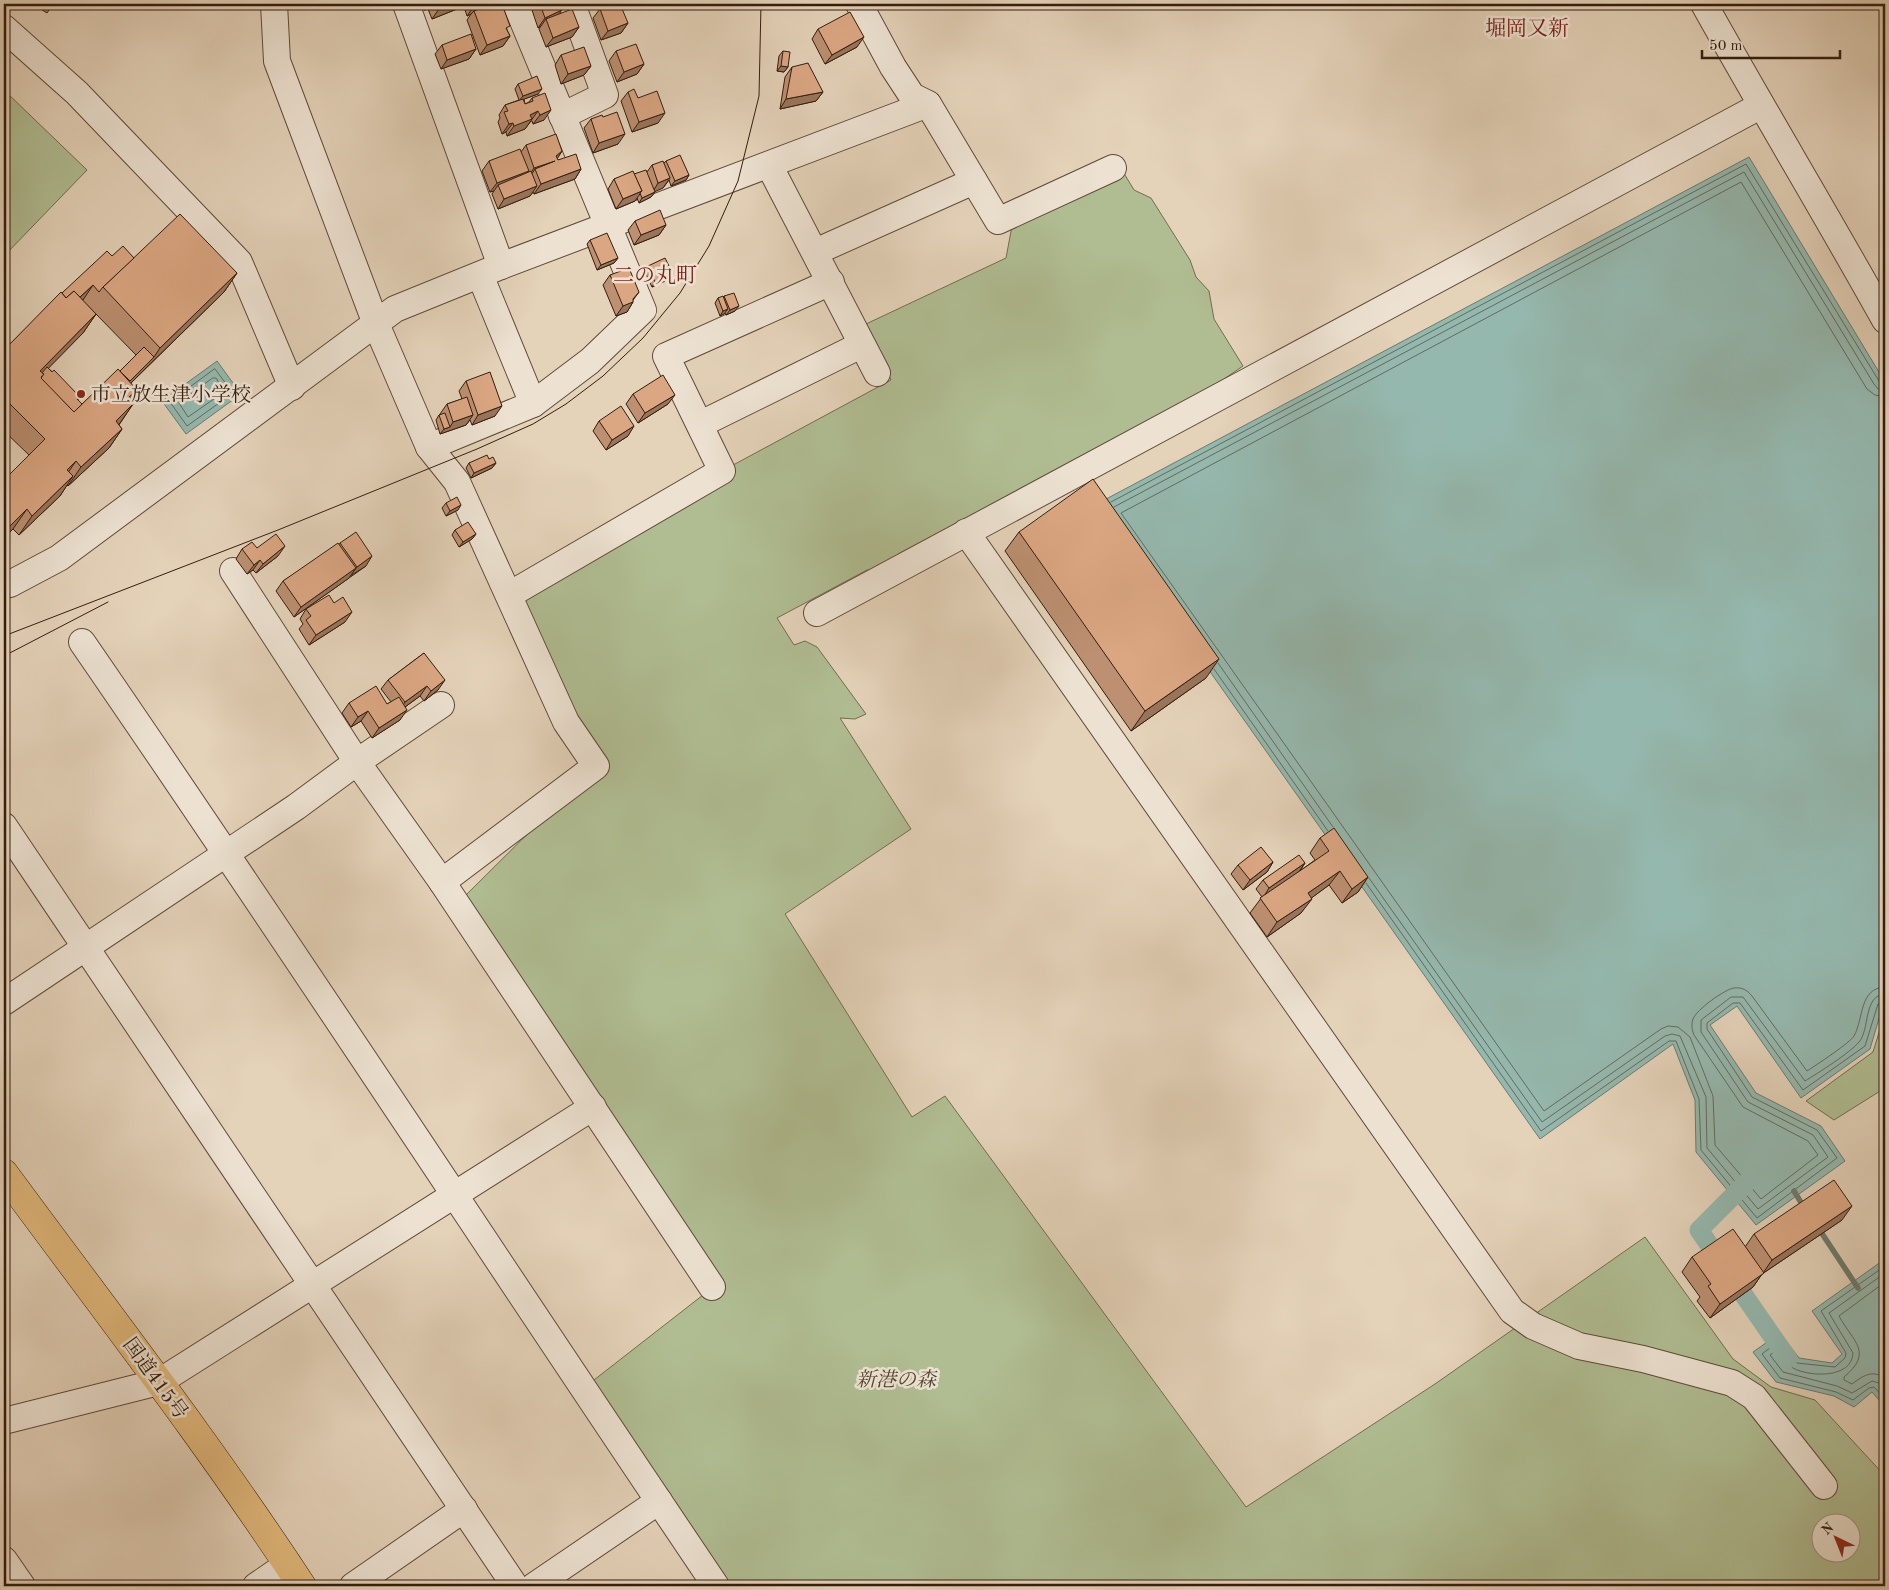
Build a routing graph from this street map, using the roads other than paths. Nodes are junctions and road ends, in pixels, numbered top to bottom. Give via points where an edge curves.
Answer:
1 (274, 4) edge
2 (406, 4) edge
3 (516, 4) edge
4 (572, 4) edge
5 (859, 4) edge
6 (1704, 4) edge
7 (4, 28) edge
8 (928, 104) junction
9 (1760, 106) junction
10 (562, 116) junction
11 (769, 165) junction
12 (1113, 168) dead end
13 (974, 180) junction
14 (609, 227) junction
15 (815, 252) junction
16 (491, 271) junction
17 (831, 282) junction
18 (1885, 320) edge
19 (376, 324) junction
20 (861, 345) junction
21 (877, 373) dead end
22 (292, 387) junction
23 (533, 404) junction
24 (701, 424) junction
25 (429, 447) junction
26 (966, 532) junction
27 (233, 571) dead end
28 (4, 585) edge
29 (509, 595) junction
30 (817, 613) dead end
31 (82, 642) dead end
32 (441, 705) dead end
33 (357, 762) junction
34 (4, 826) edge
35 (228, 852) junction
36 (442, 882) junction
37 (85, 948) junction
38 (4, 1002) edge
39 (593, 1107) junction
40 (4, 1173) edge
41 (456, 1195) junction
42 (313, 1286) junction
43 (712, 1287) dead end
44 (159, 1382) junction
45 (4, 1422) edge
46 (1824, 1486) dead end
47 (659, 1501) junction
48 (464, 1509) junction
49 (4, 1560) edge
50 (295, 1575) edge
51 (22, 1586) edge
52 (256, 1586) edge
53 (353, 1586) edge
54 (515, 1586) edge
55 (534, 1586) edge
56 (716, 1586) edge

1 - 19 street via 277,61
2 - 16 street
3 - 10 street
4 - 10 street via 605,95
5 - 8 street via 912,96
6 - 9 street
7 - 22 street via 77,93 239,262
8 - 11 street
8 - 13 street
9 - 18 street
9 - 26 street
10 - 14 street
11 - 14 street
11 - 15 street
12 - 13 street via 998,221
13 - 15 street
14 - 16 street
14 - 23 street via 643,310 590,360
15 - 17 street
16 - 19 street via 395,309
16 - 23 street
17 - 20 street
17 - 24 street via 666,356
19 - 22 street
19 - 25 street
20 - 21 street
20 - 24 street
22 - 28 street via 58,558
23 - 25 street
24 - 29 street via 722,471
25 - 29 street via 457,482
26 - 30 street
26 - 46 street via 1512,1311 1533,1326 1579,1346 1732,1383 1754,1397
27 - 33 street
29 - 36 street via 566,722 596,766
31 - 35 street
32 - 33 street
33 - 35 street
33 - 36 street
34 - 37 street
35 - 37 street
35 - 41 street
36 - 39 street
37 - 38 street
37 - 42 street
39 - 41 street
39 - 43 street
40 - 44 highway, 国道415号
41 - 42 street
41 - 47 street
42 - 44 street
42 - 48 street
44 - 45 street
44 - 50 highway, 国道415号
47 - 55 street
47 - 56 street
48 - 53 street
48 - 54 street
49 - 51 street
50 - 52 street

